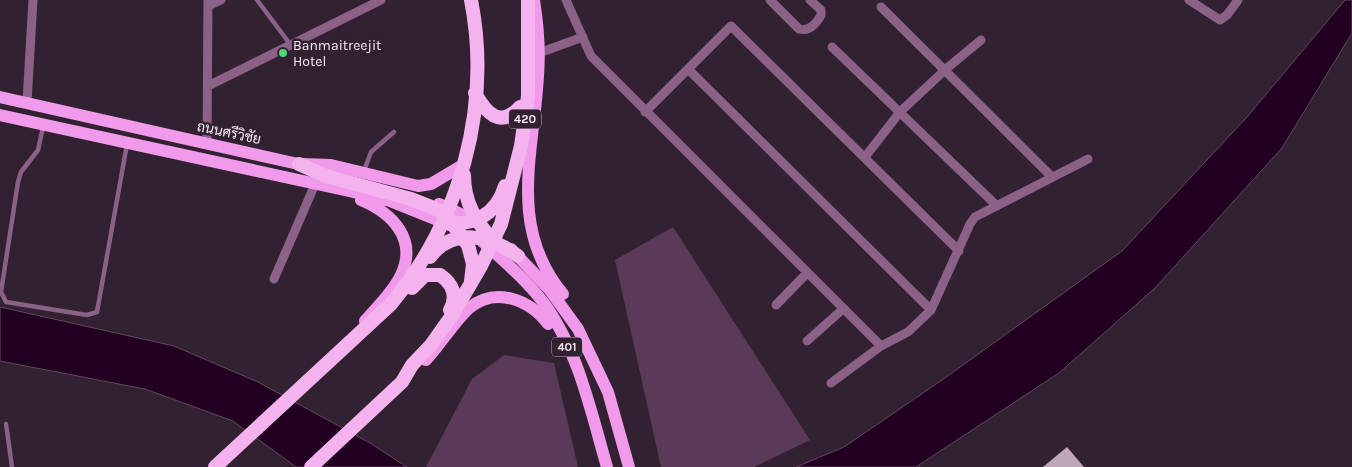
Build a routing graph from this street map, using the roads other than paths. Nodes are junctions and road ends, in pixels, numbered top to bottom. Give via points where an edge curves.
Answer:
1 (33, 0) edge
2 (221, 0) edge
3 (257, 0) edge
4 (381, 0) edge
5 (471, 0) edge
6 (521, 0) edge
7 (528, 0) edge
8 (534, 0) edge
9 (566, 0) edge
10 (770, 0) edge
11 (810, 0) edge
12 (1189, 0) edge
13 (1238, 0) edge
14 (208, 3) edge
15 (881, 7) dead end
16 (583, 37) junction
17 (981, 40) dead end
18 (290, 44) junction
19 (832, 47) dead end
20 (538, 53) junction
21 (688, 69) junction
22 (946, 69) junction
23 (208, 86) junction
24 (475, 93) junction
25 (0, 97) edge
26 (27, 102) junction
27 (520, 107) junction
28 (645, 112) junction
29 (900, 112) junction
30 (0, 115) edge
31 (43, 126) junction
32 (394, 132) dead end
33 (127, 143) junction
34 (207, 144) junction
35 (864, 157) junction
36 (1088, 159) dead end
37 (299, 164) junction
38 (464, 165) junction
39 (364, 172) junction
40 (1052, 177) junction
41 (294, 179) junction
42 (313, 189) junction
43 (998, 206) junction
44 (449, 219) junction
45 (475, 221) junction
46 (464, 238) junction
47 (490, 241) junction
48 (960, 251) junction
49 (518, 256) joint
50 (807, 273) junction
51 (274, 279) dead end
52 (411, 288) junction
53 (470, 288) junction
54 (776, 305) dead end
55 (843, 309) junction
56 (931, 310) junction
57 (808, 342) dead end
58 (347, 345) junction
59 (881, 346) junction
60 (426, 350) junction
61 (402, 382) junction
62 (831, 383) dead end
63 (608, 392) junction
64 (6, 424) dead end
65 (606, 463) edge
66 (12, 467) edge
67 (216, 467) edge
68 (310, 467) edge
69 (629, 467) edge

1 - 26 street
2 - 14 street
3 - 18 lane
4 - 18 street
5 - 24 highway via 476,42
6 - 27 highway
7 - 47 highway, 420 via 528,96 521,146 501,224
8 - 20 main road
9 - 16 street
10 - 11 street via 804,31 821,15 821,10
12 - 13 street via 1220,20
14 - 23 street
15 - 22 street
16 - 20 street
16 - 28 street via 591,56
17 - 22 street
18 - 23 street
19 - 29 street
20 - 63 main road via 528,165 531,222 547,270 582,322
21 - 28 street
21 - 35 street via 732,26
21 - 56 street
22 - 29 street
22 - 40 street
23 - 34 street
24 - 27 highway via 488,113 495,116 504,118
24 - 38 highway
25 - 26 main road, ถนนศรีวิชัย
26 - 34 main road, ถนนศรีวิชัย
27 - 45 highway via 516,148 503,190 496,206
28 - 50 street
29 - 35 street
29 - 43 street
30 - 31 main road
31 - 33 main road
31 - 33 lane via 38,150 21,172 18,182 1,292 6,302 87,316 97,312
32 - 39 lane via 371,152
33 - 41 main road, 401
34 - 37 main road, ถนนศรีวิชัย
35 - 48 street
36 - 40 street
37 - 39 main road, ถนนศรีวิชัย via 332,165
37 - 44 highway via 326,176 411,199 434,208
38 - 39 main road, ถนนศรีวิชัย via 431,184 418,186
38 - 44 highway
38 - 45 highway via 467,200
40 - 43 street
41 - 42 main road
41 - 44 main road, 401 via 390,201
42 - 51 street
42 - 58 main road via 377,207 393,219 402,234 405,262 401,275
43 - 48 street via 975,217
44 - 45 highway via 464,224
44 - 46 highway
44 - 47 main road, 401
44 - 58 highway via 413,278 391,304
45 - 47 highway
46 - 47 highway
46 - 52 highway via 450,239 439,246
46 - 53 highway via 473,264
47 - 49 highway via 500,243
47 - 53 highway, 420
47 - 65 main road, 401 via 543,303 572,357
48 - 56 street
49 - 63 main road, 401 via 565,309
50 - 54 street
50 - 55 street
52 - 58 highway via 372,332
52 - 60 highway via 425,275 440,275 454,293 452,308
53 - 60 highway, 420
55 - 57 street
55 - 59 street
56 - 59 street via 908,332
58 - 67 highway
59 - 62 street
60 - 61 highway, 420
61 - 65 main road via 436,349 470,308 494,298 520,300 538,311 561,346 570,364 584,415
61 - 68 highway, 420
63 - 69 main road, 401
64 - 66 lane

